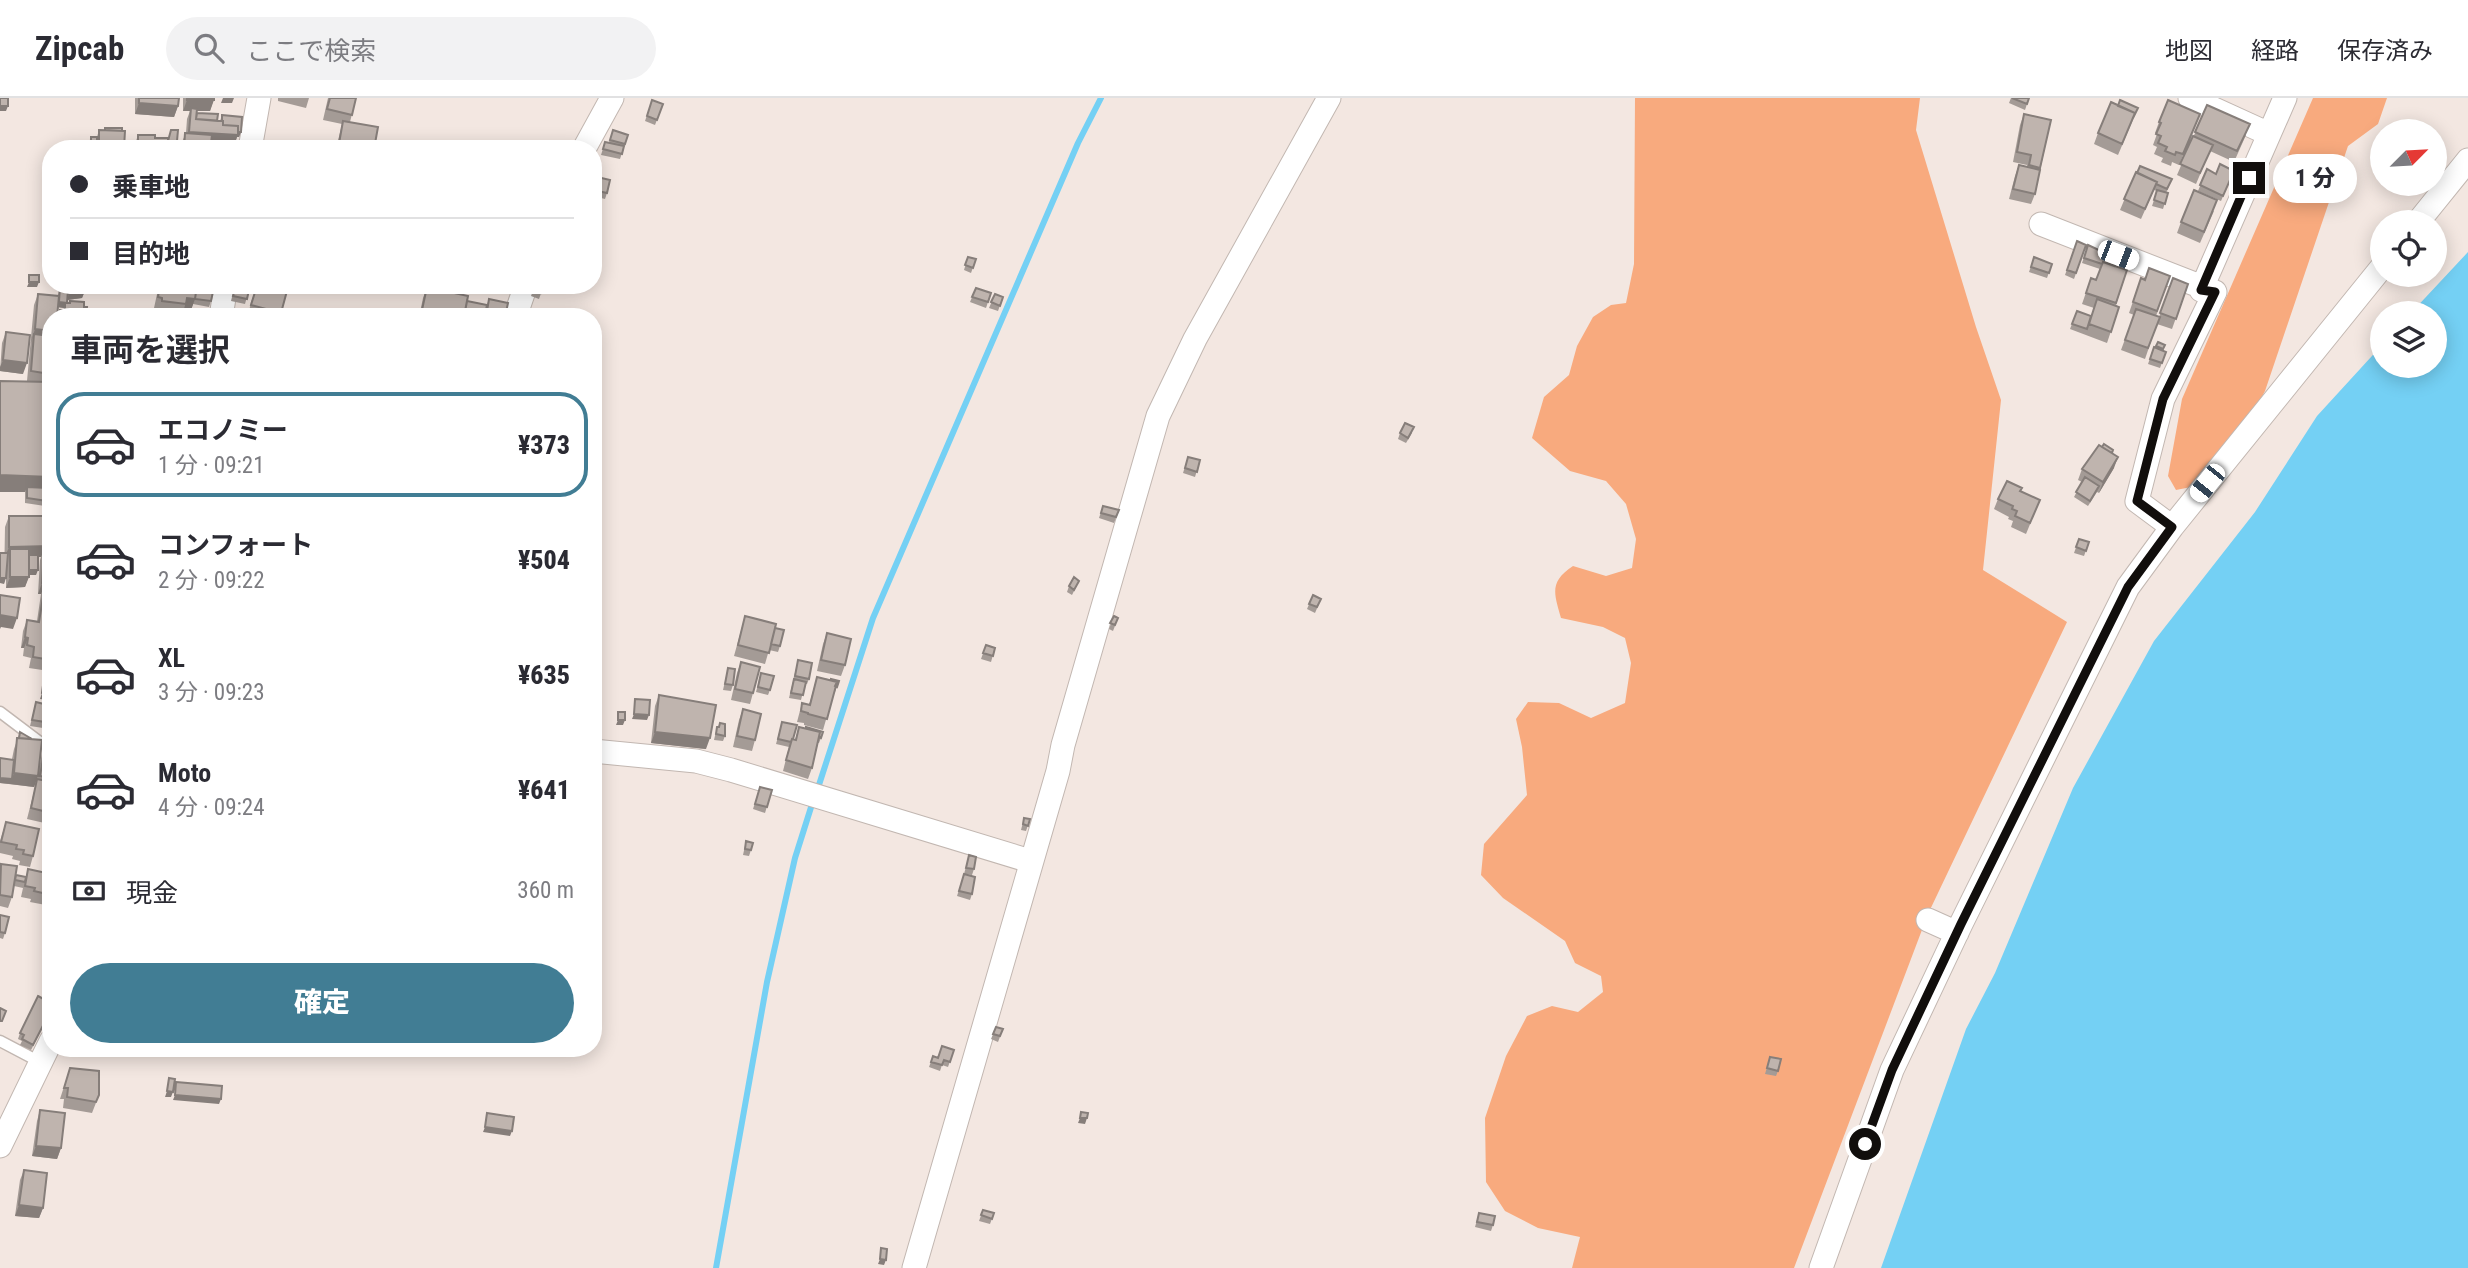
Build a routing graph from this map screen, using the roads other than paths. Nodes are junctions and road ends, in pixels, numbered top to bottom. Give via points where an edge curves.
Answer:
1 (259, 98) edge
2 (612, 98) edge
3 (1329, 98) edge
4 (2190, 98) edge
5 (2285, 98) edge
6 (2269, 134) junction
7 (252, 140) edge
8 (589, 140) edge
9 (2468, 160) edge
10 (2428, 210) edge
11 (2041, 224) dead end
12 (2370, 282) edge
13 (2215, 292) junction
14 (2172, 527) junction
15 (0, 712) edge
16 (42, 743) edge
17 (602, 752) edge
18 (1030, 861) junction
19 (1928, 920) dead end
20 (1957, 933) junction
21 (0, 1041) edge
22 (43, 1057) edge
23 (40, 1062) junction
24 (0, 1146) edge
25 (914, 1268) edge
26 (1821, 1268) edge

1 - 7 street
2 - 8 street
3 - 18 street via 1195,339 1158,416
4 - 6 street
5 - 6 street
6 - 13 street via 2201,290
9 - 10 street
11 - 13 street
12 - 14 street
13 - 14 street via 2163,399 2137,501
14 - 20 street via 2128,587
15 - 16 lane
17 - 18 street via 696,761
18 - 25 street
19 - 20 street
20 - 26 street via 1892,1070
21 - 23 lane
22 - 23 street
23 - 24 street

